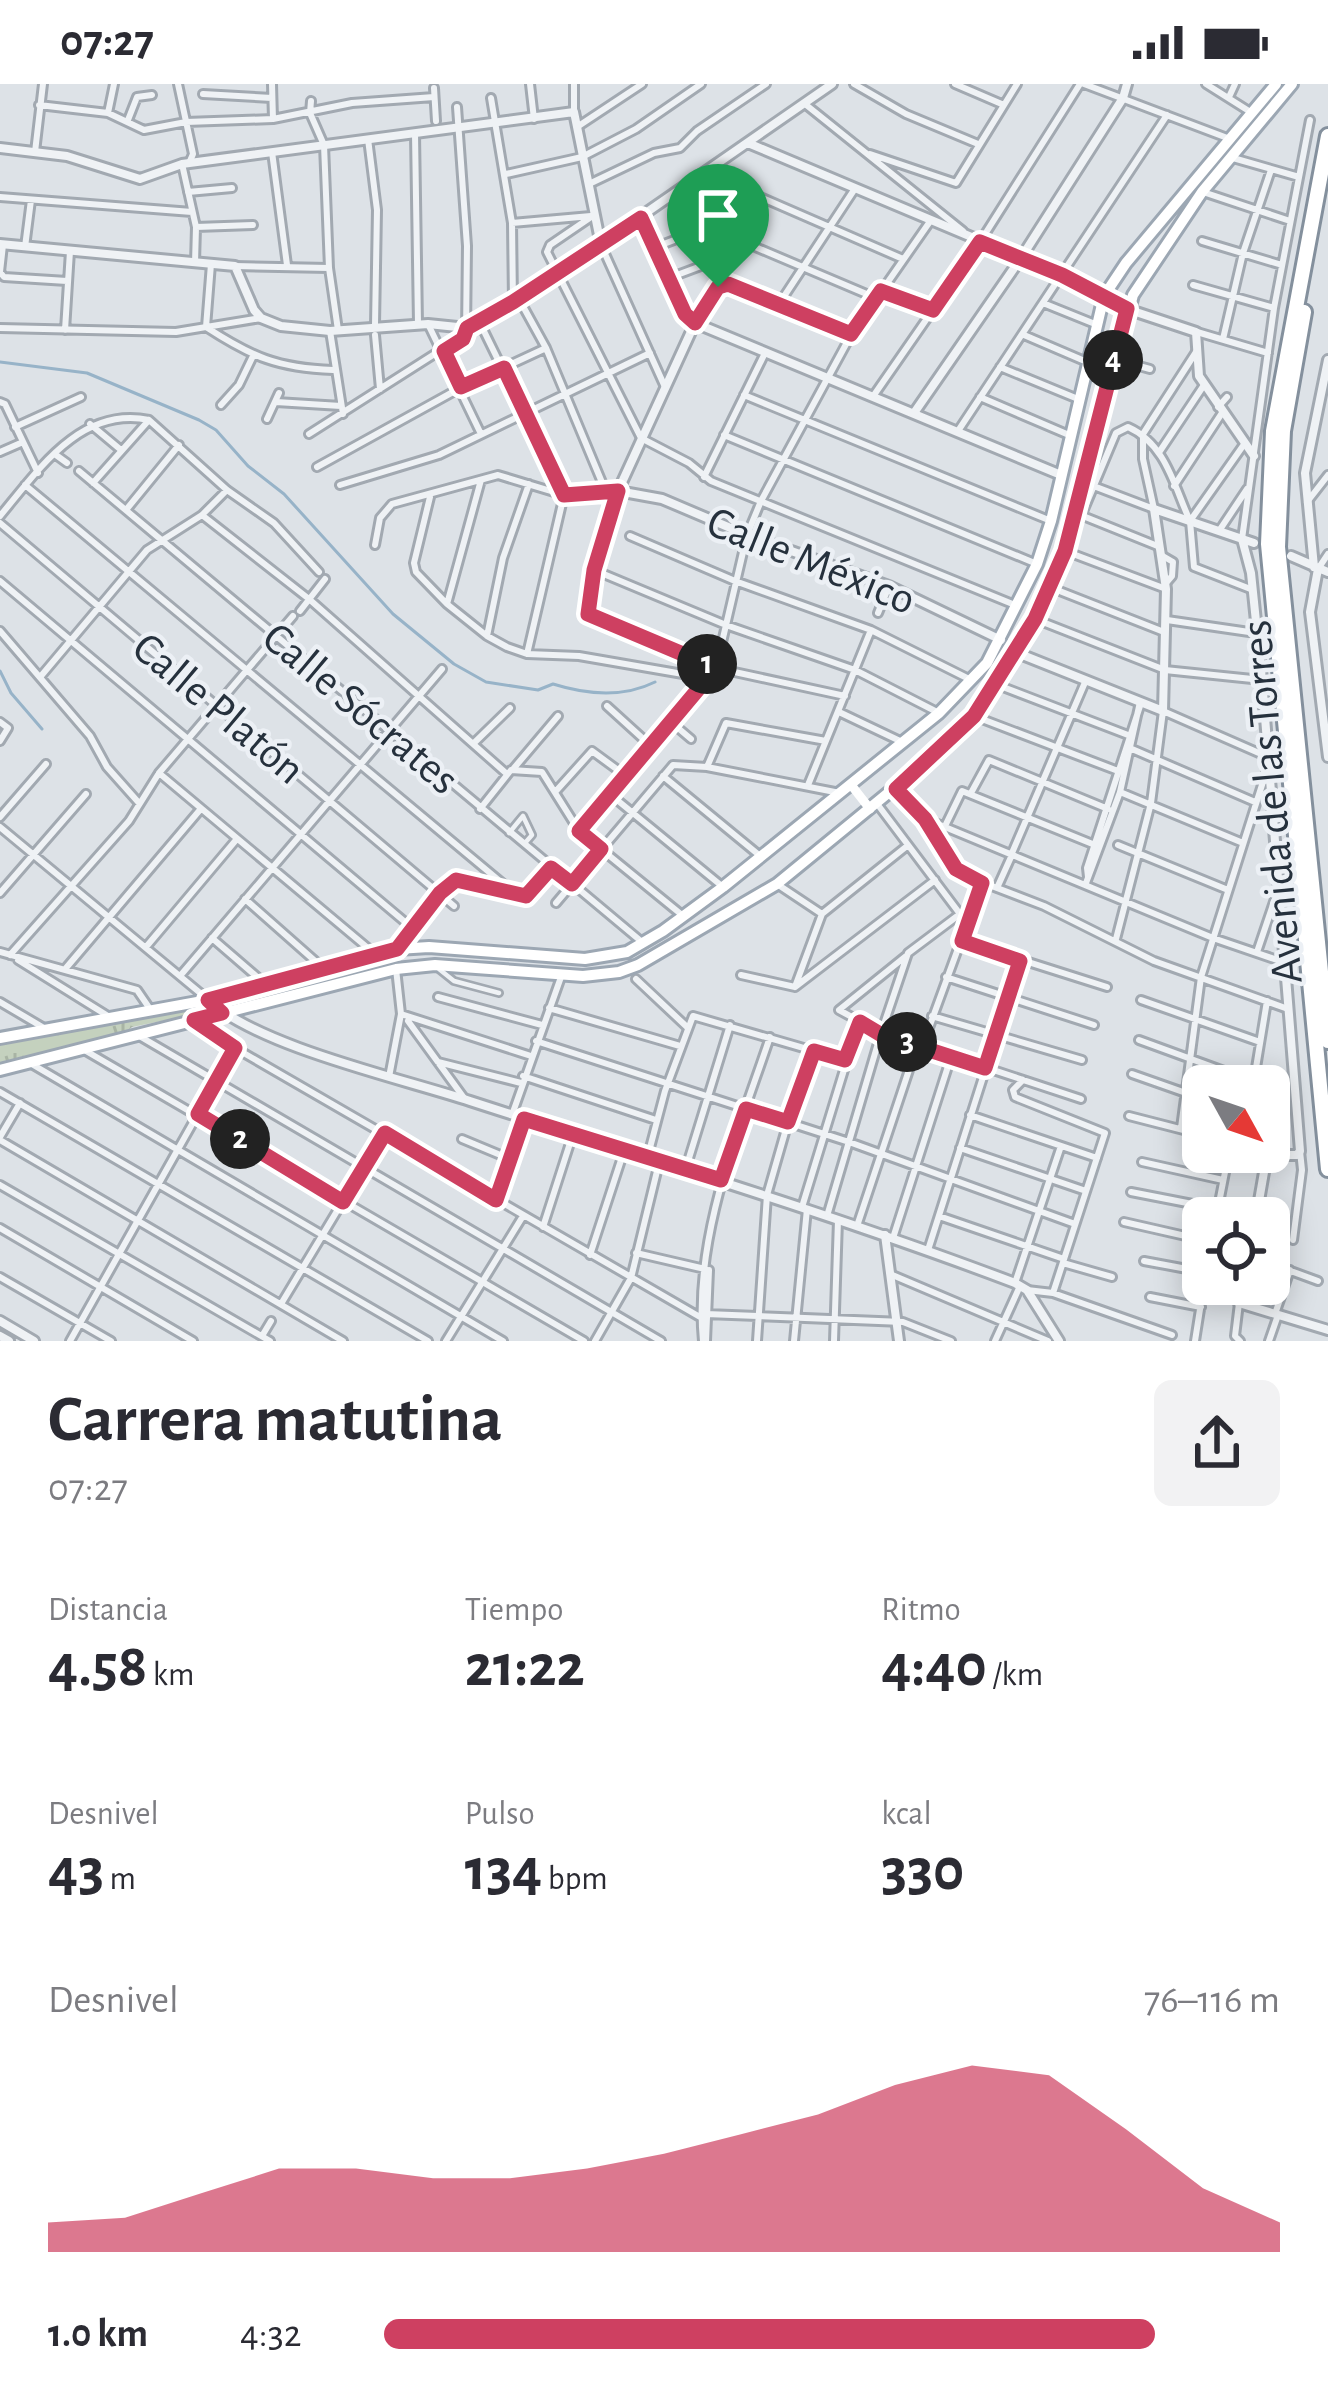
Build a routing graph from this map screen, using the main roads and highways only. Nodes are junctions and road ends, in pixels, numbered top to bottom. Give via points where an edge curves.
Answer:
1 (1276, 84) edge
2 (1292, 84) edge
3 (1328, 136) edge
4 (1328, 184) edge
5 (848, 790) junction
6 (874, 807) junction
7 (0, 1038) edge
8 (1328, 1041) edge
9 (0, 1070) edge
10 (1328, 1169) edge

1 - 5 main road via 1104,296 1051,521 1001,640 973,681
2 - 6 main road via 1202,192 1127,309 1078,514 1035,619 974,716
3 - 10 highway via 1273,431 1268,544
4 - 8 highway via 1283,430 1278,547
5 - 6 main road
5 - 7 main road via 644,944 601,958 397,949 208,1000
6 - 9 main road via 777,884 638,965 602,975 396,969

